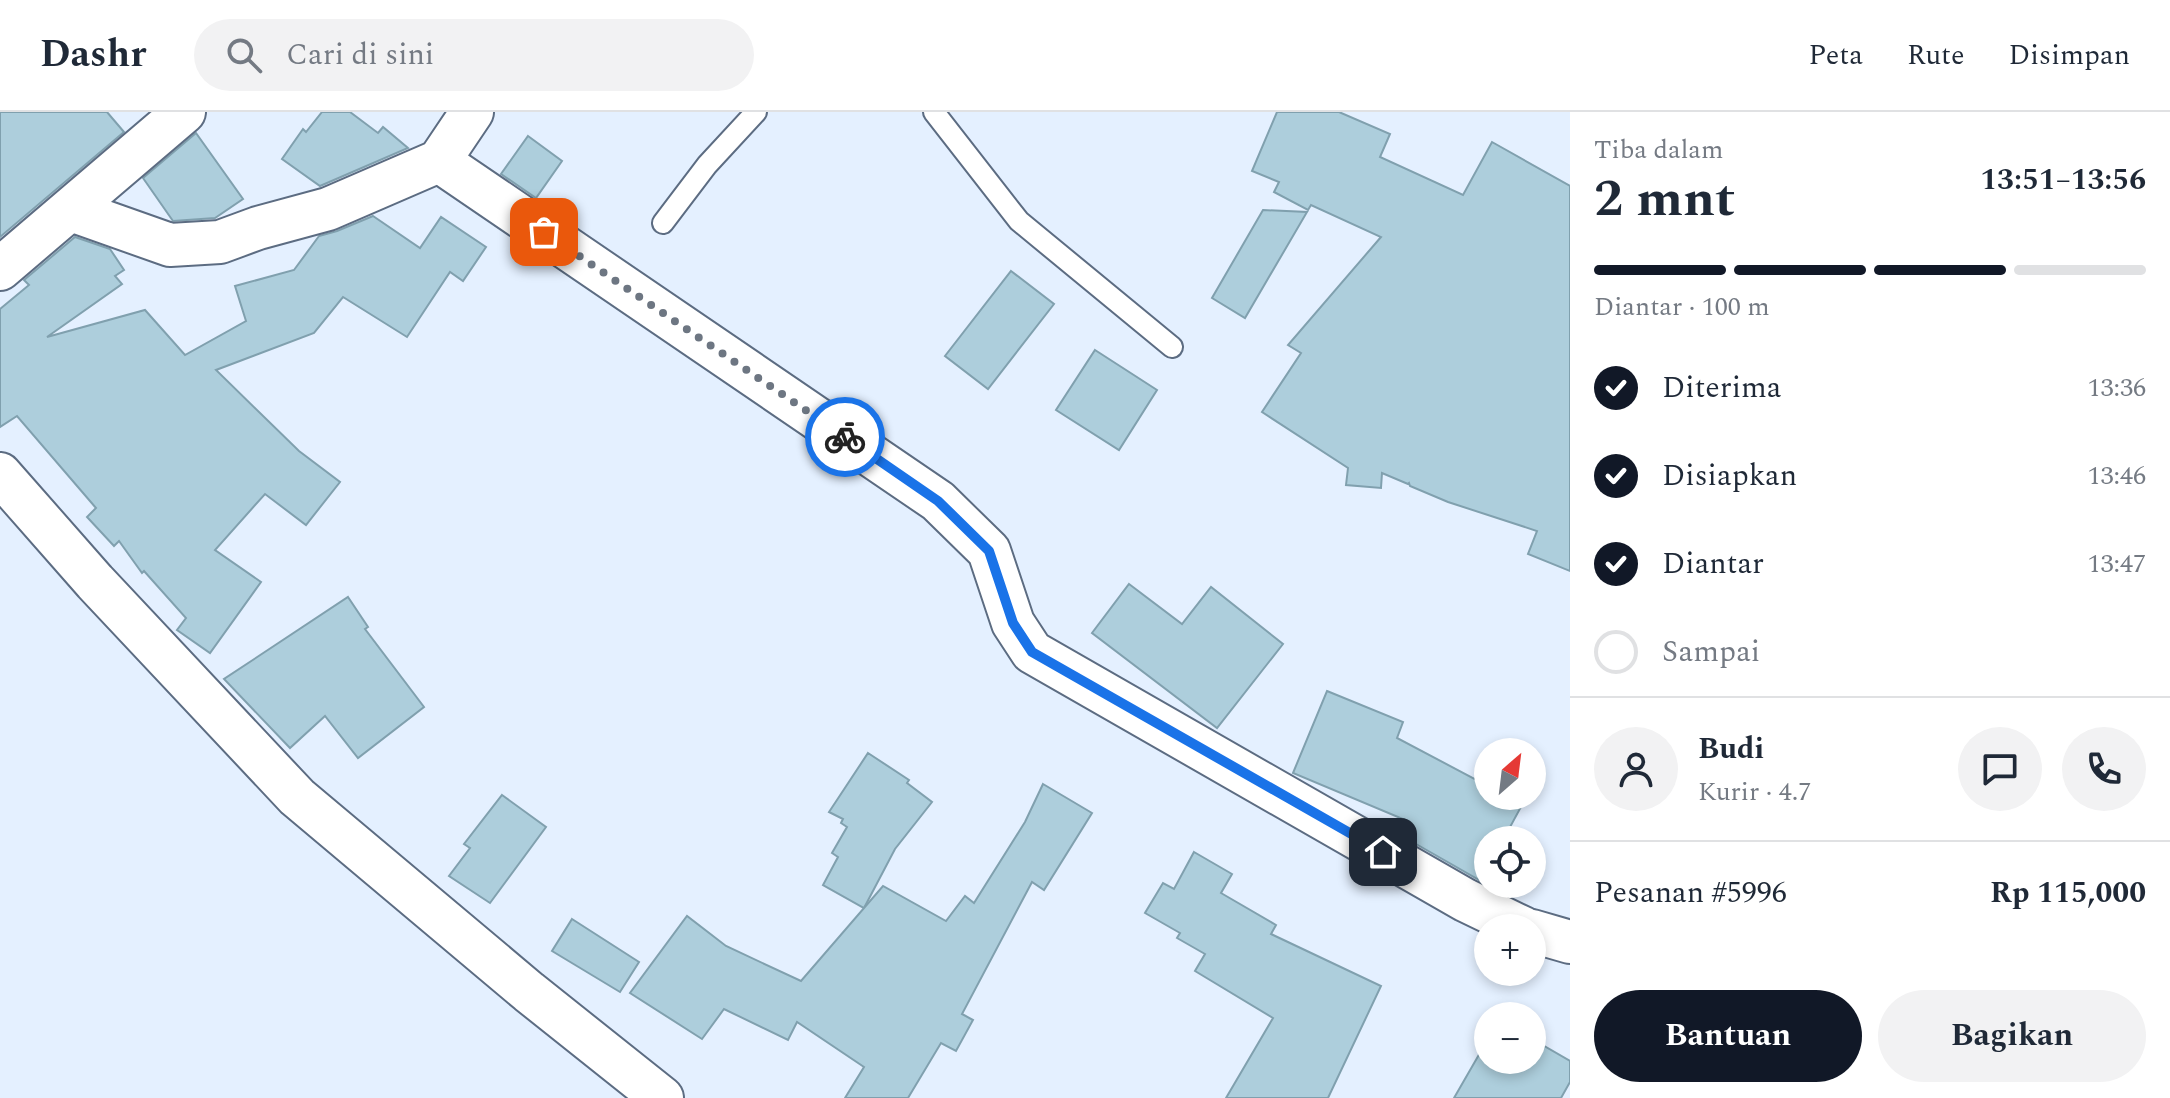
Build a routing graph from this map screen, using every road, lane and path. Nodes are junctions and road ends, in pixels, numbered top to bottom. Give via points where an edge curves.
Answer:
1 (184, 112) edge
2 (472, 112) edge
3 (756, 112) edge
4 (934, 112) edge
5 (439, 161) junction
6 (71, 210) junction
7 (663, 223) dead end
8 (0, 269) edge
9 (1172, 347) dead end
10 (0, 474) edge
11 (1494, 914) edge
12 (1546, 935) edge
13 (1570, 942) edge
14 (662, 1098) edge

1 - 6 street
2 - 5 street
3 - 7 lane
4 - 9 lane via 1019,221
5 - 6 street via 328,209 220,242 170,245
5 - 11 street via 938,501 989,551 1013,623 1032,652
6 - 8 street
10 - 14 street via 297,797
12 - 13 street

